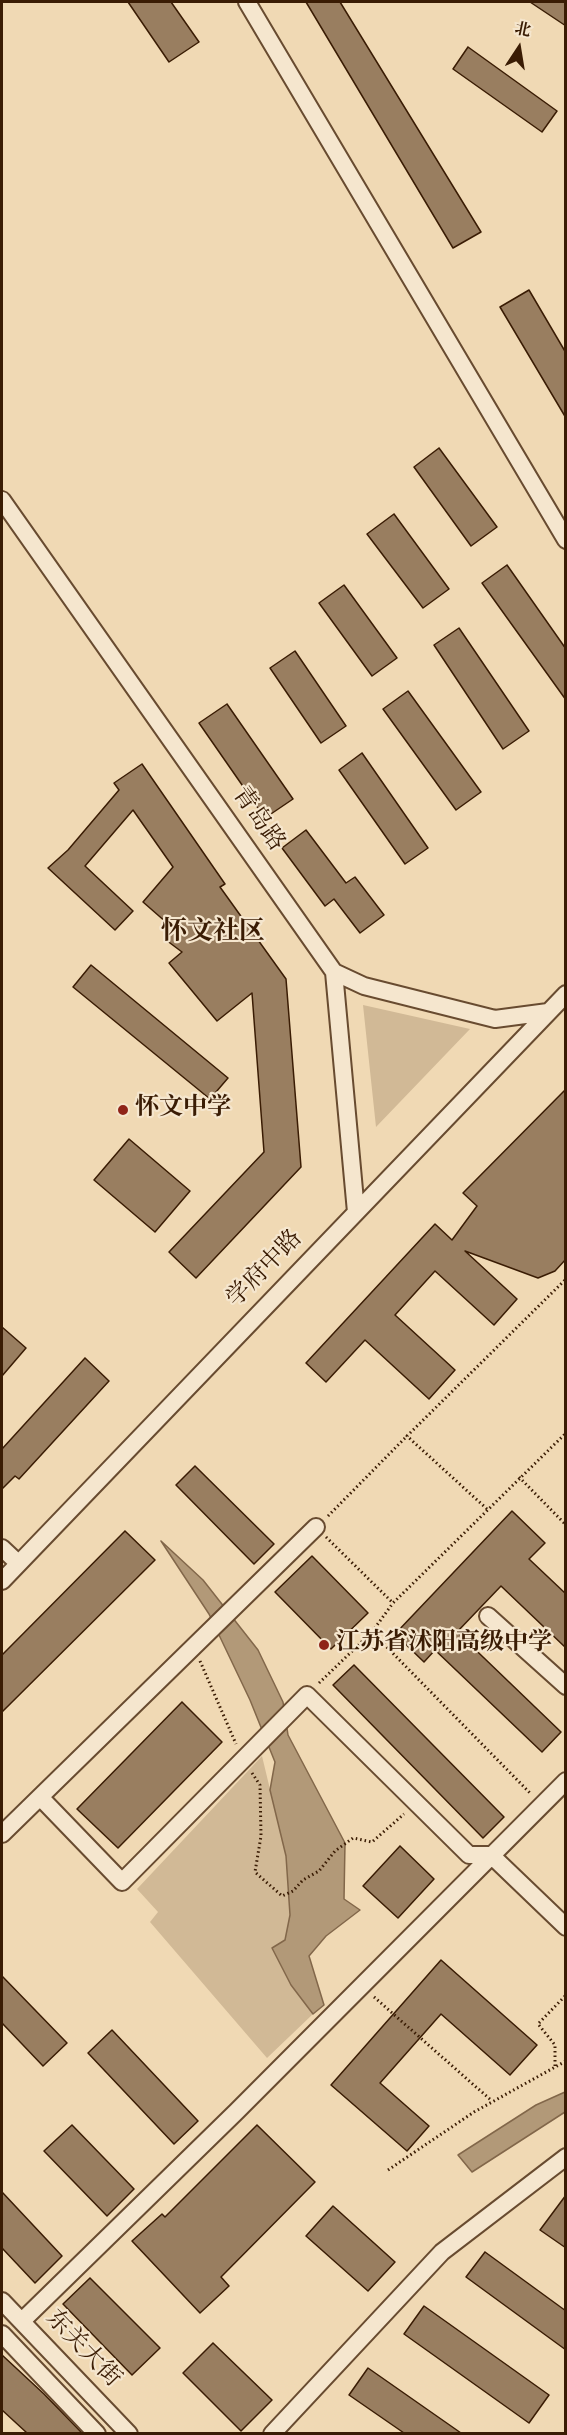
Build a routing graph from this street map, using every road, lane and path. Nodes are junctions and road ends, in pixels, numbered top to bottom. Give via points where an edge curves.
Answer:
1 (247, 2) edge
2 (2, 500) edge
3 (566, 540) edge
4 (334, 972) junction
5 (566, 994) edge
6 (548, 1012) junction
7 (356, 1212) junction
8 (566, 1279) edge
9 (566, 1433) edge
10 (407, 1436) junction
11 (519, 1478) junction
12 (487, 1509) junction
13 (566, 1525) edge
14 (316, 1527) junction
15 (2, 1548) edge
16 (18, 1563) junction
17 (2, 1581) edge
18 (393, 1603) junction
19 (488, 1616) dead end
20 (372, 1632) junction
21 (194, 1646) junction
22 (566, 1686) edge
23 (307, 1695) junction
24 (243, 1760) junction
25 (566, 1781) edge
26 (40, 1797) junction
27 (416, 1803) junction
28 (542, 1805) junction
29 (2, 1834) edge
30 (491, 1855) junction
31 (566, 1927) edge
32 (361, 1986) junction
33 (566, 1995) edge
34 (566, 2061) edge
35 (555, 2066) junction
36 (492, 2101) junction
37 (566, 2157) edge
38 (388, 2170) dead end
39 (2, 2301) edge
40 (22, 2322) junction
41 (2, 2334) edge
42 (97, 2433) edge
43 (129, 2433) edge
44 (272, 2433) edge

1 - 3 street
2 - 4 street, 青岛路
4 - 6 street via 364,986 495,1019
4 - 7 street, 青岛路
5 - 6 street, 学府中路
6 - 7 street, 学府中路
7 - 16 street, 学府中路
8 - 10 path
9 - 11 path
10 - 12 path
10 - 14 path
11 - 12 path
11 - 13 path
12 - 18 path
14 - 18 path
14 - 21 street
15 - 16 street
16 - 17 street, 学府中路
18 - 20 path
19 - 22 street
20 - 23 path
20 - 28 path
21 - 24 path
21 - 26 street
23 - 24 street
23 - 27 street
24 - 26 street via 122,1882
24 - 27 path via 260,1785 261,1836 255,1872 282,1896 319,1871 335,1851 353,1838 372,1842
25 - 28 street
26 - 29 street
27 - 30 street via 469,1855
28 - 30 street
30 - 31 street
30 - 32 street
32 - 36 path
32 - 40 street
33 - 35 path via 538,2024 555,2045
34 - 35 path
35 - 36 path
36 - 38 path
37 - 44 street via 442,2252
39 - 40 street, 东关大街
40 - 43 street, 东关大街
41 - 42 street, 东关大街

